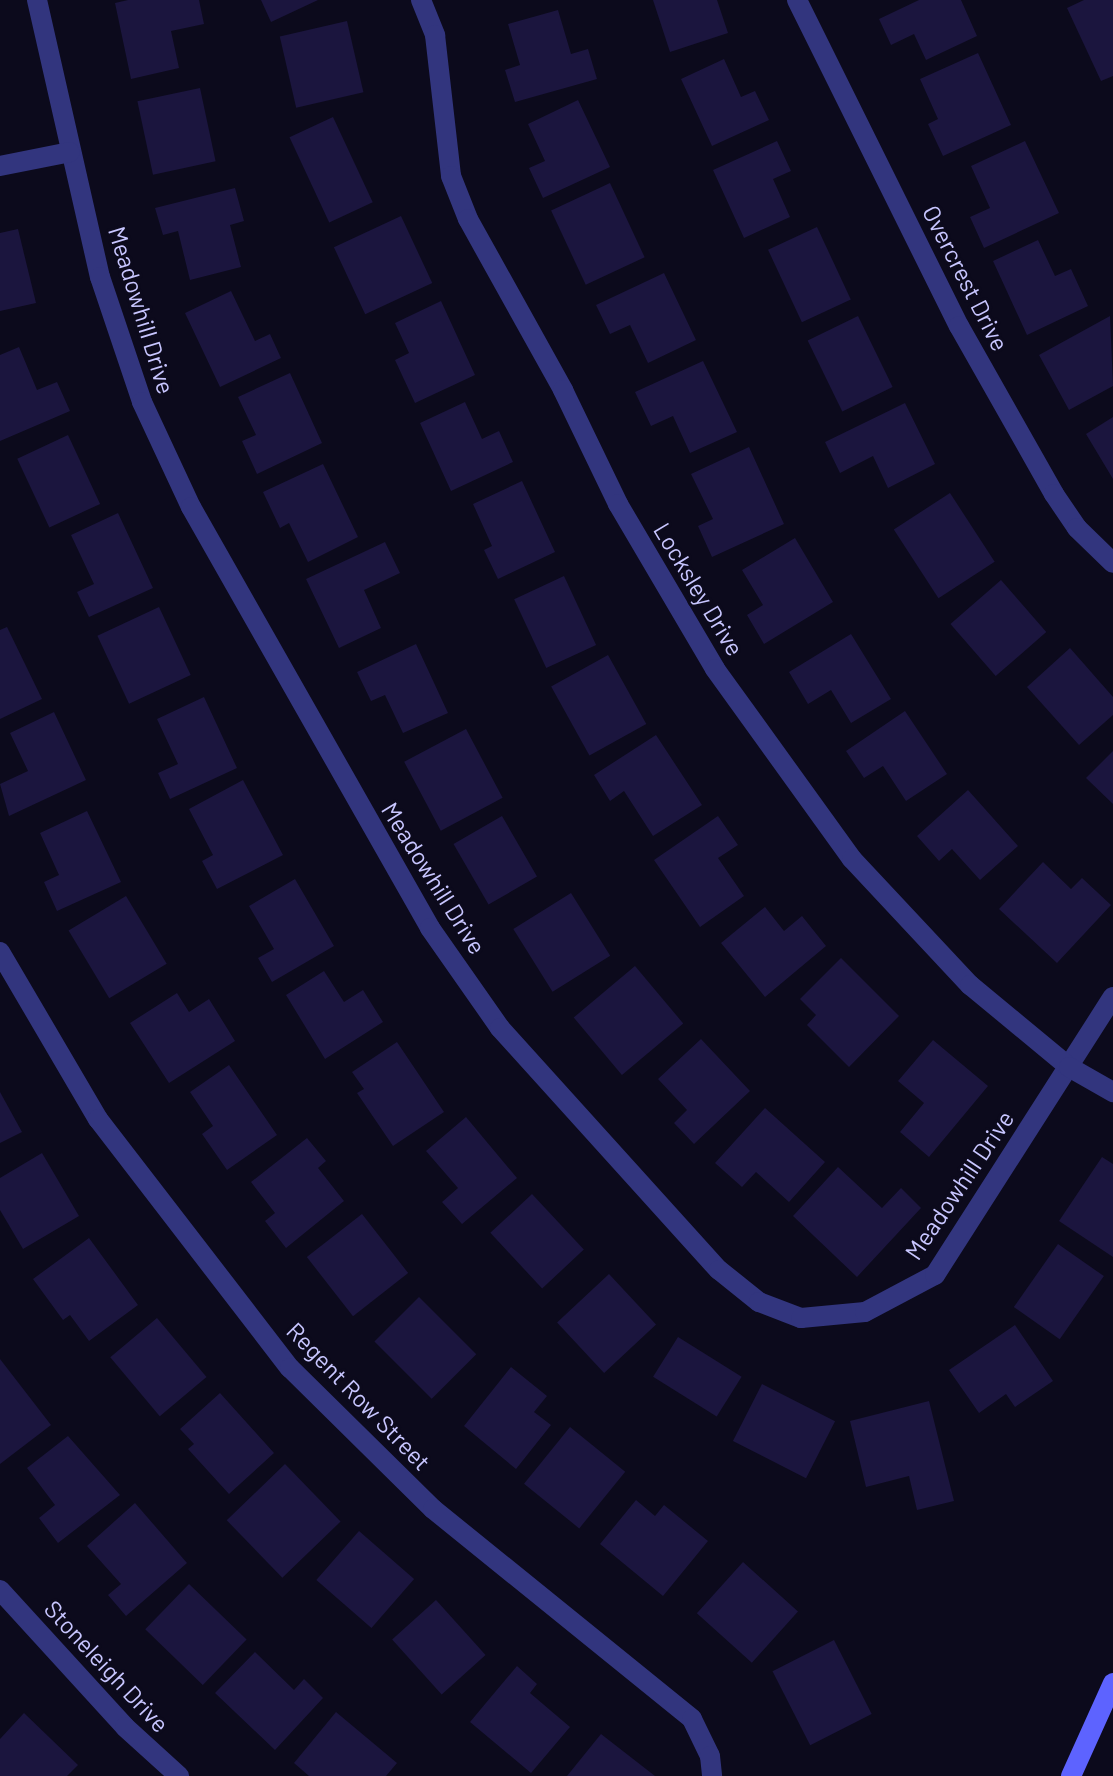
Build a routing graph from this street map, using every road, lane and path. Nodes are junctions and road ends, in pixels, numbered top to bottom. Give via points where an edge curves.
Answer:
1 (37, 0) edge
2 (421, 0) edge
3 (797, 0) edge
4 (70, 152) junction
5 (0, 166) edge
6 (1113, 563) edge
7 (0, 952) edge
8 (1113, 997) edge
9 (1069, 1067) junction
10 (1113, 1092) edge
11 (0, 1590) edge
12 (1113, 1683) edge
13 (179, 1776) edge
14 (712, 1776) edge
15 (1071, 1776) edge

1 - 4 street, Meadowhill Drive
2 - 9 street, Locksley Drive via 435,35 451,176 468,219 563,390 618,504 715,669 852,859 970,985
3 - 6 street, Overcrest Drive via 988,378 1054,494 1077,528
4 - 5 street
4 - 9 street, Meadowhill Drive via 100,277 142,402 191,507 310,725 430,928 500,1028 719,1270 759,1302 801,1318 865,1312 935,1275
7 - 14 street, Regent Row Street via 98,1119 290,1368 433,1509 692,1719 710,1756
8 - 9 street, Meadowhill Drive
9 - 10 street, Locksley Drive
11 - 13 street, Stoneleigh Drive via 125,1727
12 - 15 main road

